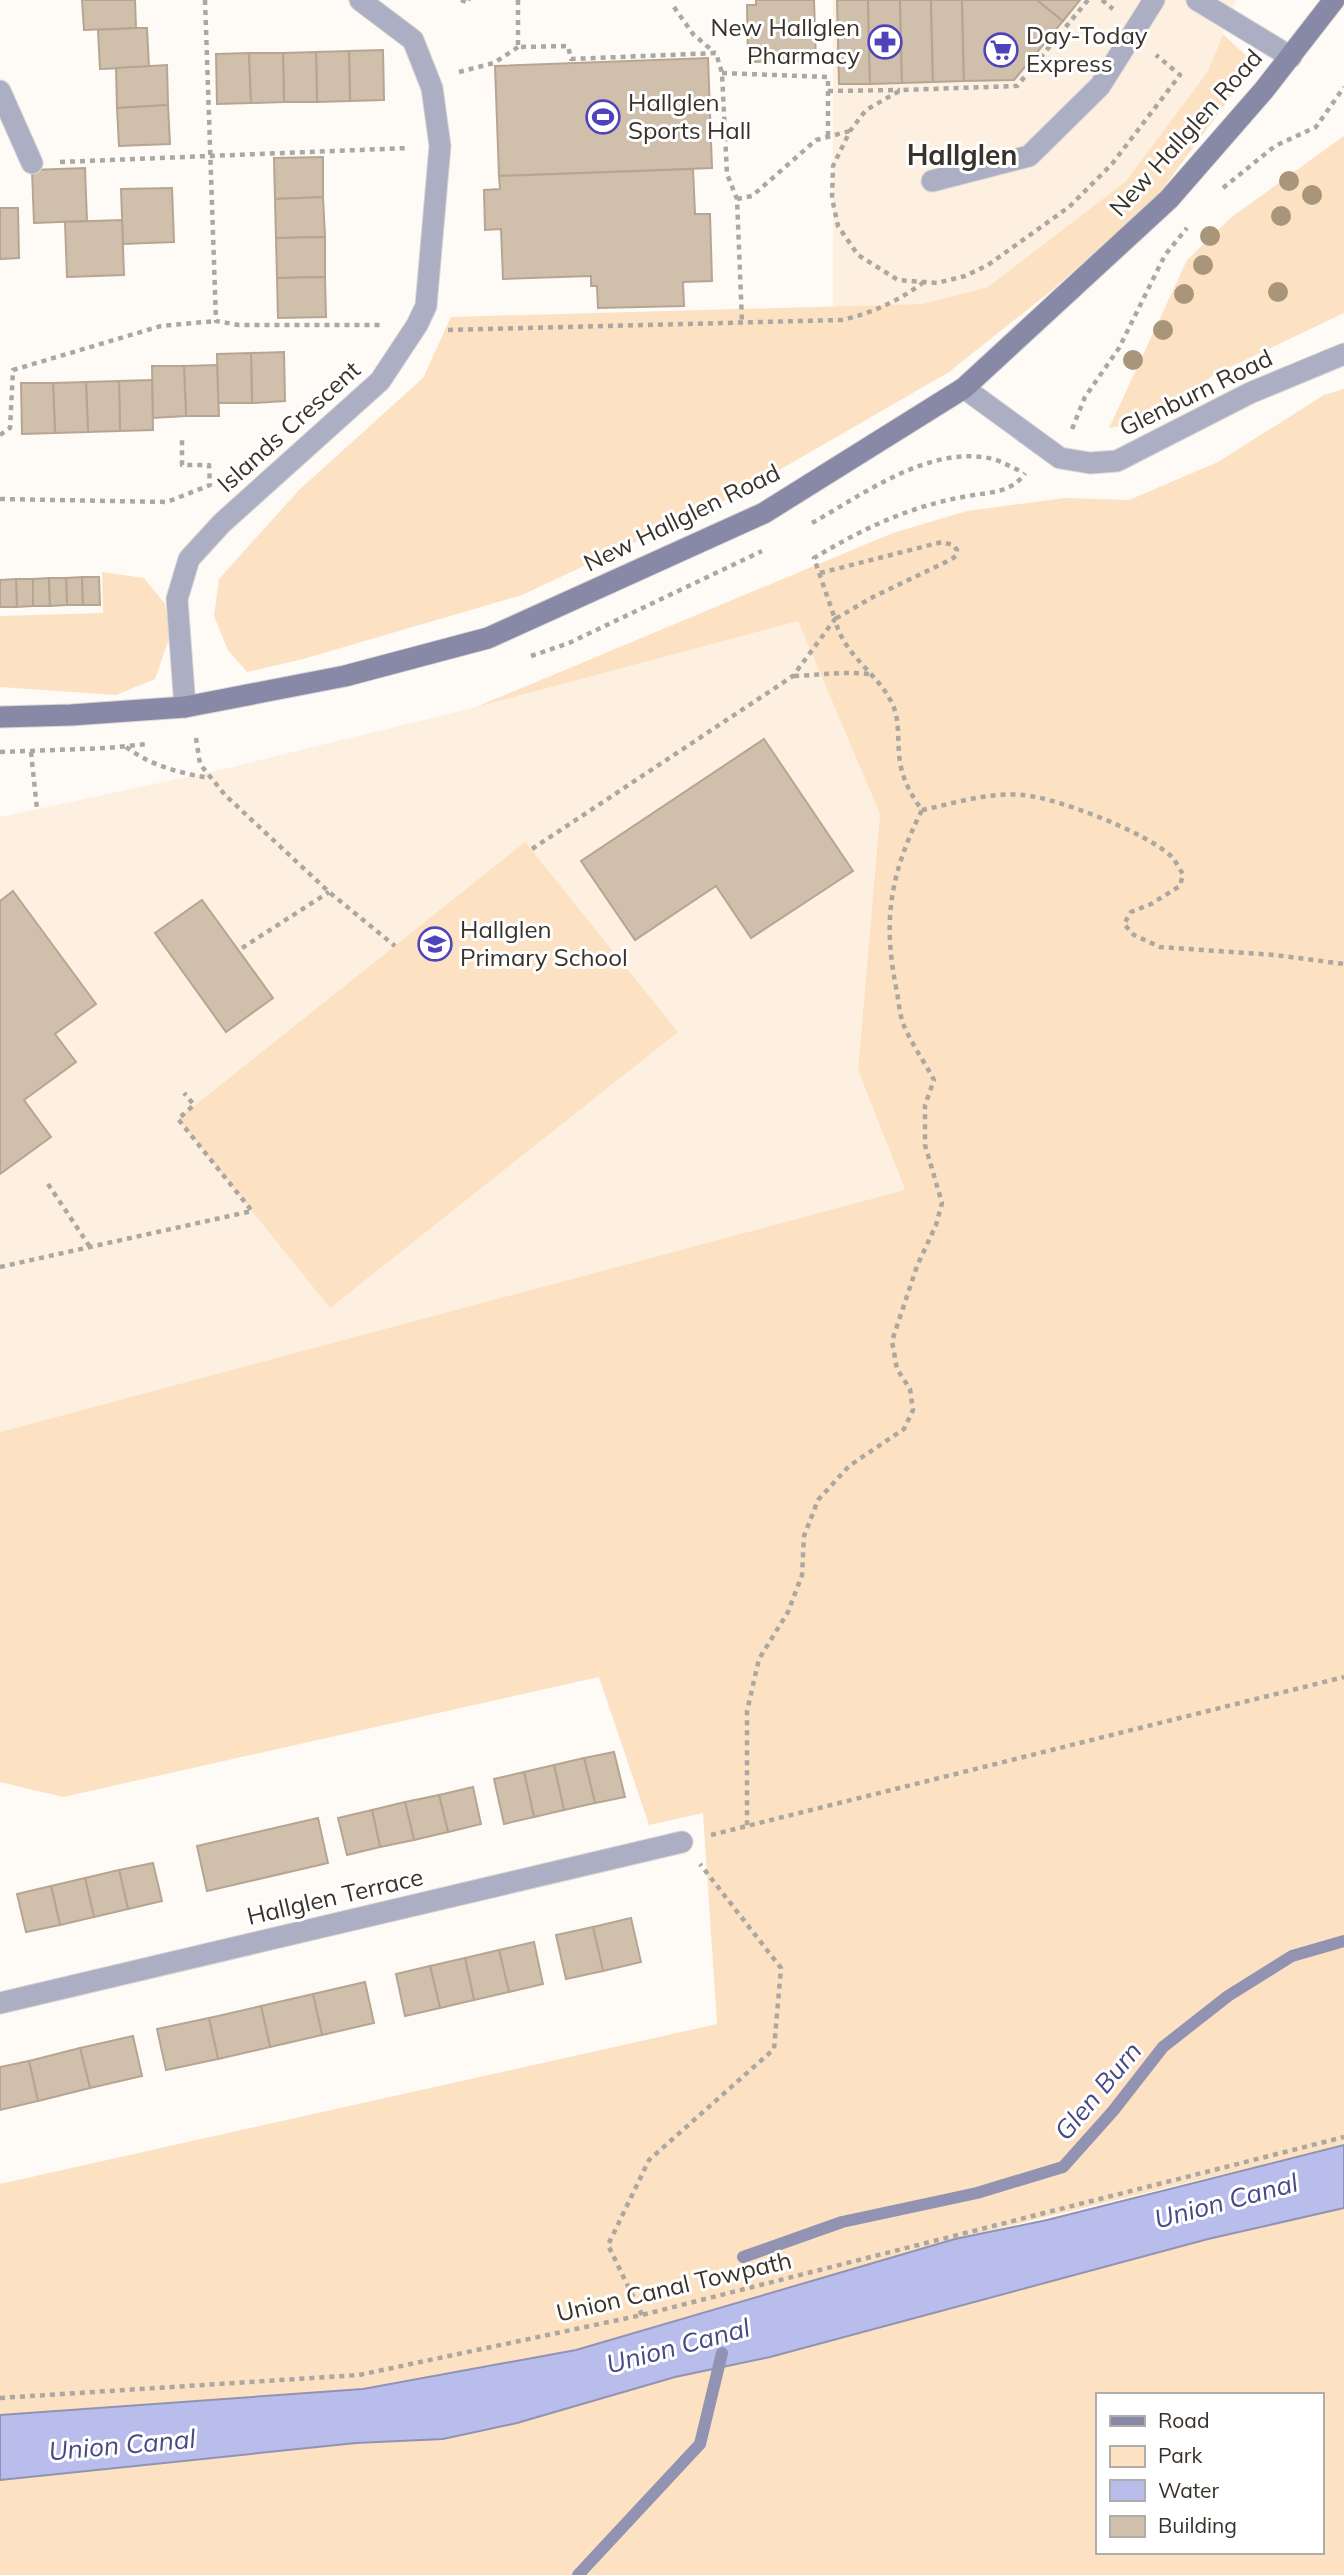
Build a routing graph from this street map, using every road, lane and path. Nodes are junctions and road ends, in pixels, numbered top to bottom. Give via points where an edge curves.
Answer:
1 (205, 0) edge
2 (360, 0) edge
3 (461, 0) edge
4 (470, 0) edge
5 (518, 0) edge
6 (1154, 0) edge
7 (1197, 0) edge
8 (1334, 0) edge
9 (674, 7) dead end
10 (518, 47) junction
11 (716, 53) junction
12 (1291, 57) junction
13 (456, 73) dead end
14 (722, 73) junction
15 (1344, 88) edge
16 (901, 90) dead end
17 (0, 91) edge
18 (828, 91) junction
19 (850, 131) dead end
20 (828, 135) junction
21 (440, 146) junction
22 (210, 156) junction
23 (32, 163) joint
24 (932, 181) dead end
25 (1222, 189) dead end
26 (737, 199) junction
27 (1188, 227) dead end
28 (924, 282) dead end
29 (216, 321) junction
30 (742, 322) junction
31 (417, 325) junction
32 (1344, 354) edge
33 (964, 388) junction
34 (0, 435) edge
35 (182, 437) dead end
36 (1060, 458) junction
37 (1025, 473) dead end
38 (0, 499) edge
39 (820, 573) junction
40 (835, 619) junction
41 (869, 674) junction
42 (793, 676) junction
43 (185, 707) junction
44 (0, 717) edge
45 (196, 738) dead end
46 (125, 746) dead end
47 (0, 752) edge
48 (209, 778) junction
49 (37, 809) dead end
50 (922, 810) junction
51 (532, 849) dead end
52 (329, 892) junction
53 (395, 946) dead end
54 (242, 948) dead end
55 (1344, 964) edge
56 (184, 1093) dead end
57 (48, 1184) dead end
58 (91, 1247) junction
59 (0, 1268) edge
60 (1344, 1677) edge
61 (747, 1826) junction
62 (682, 1842) junction
63 (0, 2003) edge
64 (1344, 2137) edge
65 (642, 2315) junction
66 (0, 2398) edge

1 - 22 path
2 - 21 street, Islands Crescent via 413,40 432,88
3 - 4 path
5 - 10 path
6 - 24 street via 1100,86 1029,156
7 - 12 street
8 - 12 street, New Hallglen Road
9 - 11 path via 693,34
10 - 11 path via 568,46 571,59
10 - 13 path via 494,63
11 - 14 path
12 - 33 street, New Hallglen Road via 1168,199
14 - 18 path via 828,77
14 - 26 path via 727,174
15 - 25 path via 1316,127 1275,146
16 - 18 path
17 - 23 street
18 - 20 path
19 - 20 path
20 - 26 path via 816,140 751,196
21 - 22 path
21 - 31 street, Islands Crescent via 426,306
22 - 23 path
22 - 29 path
26 - 30 path
27 - 36 path via 1165,255 1119,348 1084,397
28 - 30 path via 868,314 841,320
29 - 31 path via 239,325
29 - 34 path via 161,326 13,370 10,428
30 - 31 path via 453,331
31 - 43 street, Islands Crescent via 380,381 222,523 190,559 177,598
32 - 36 street, Glenburn Road via 1250,393 1117,461
33 - 36 street, Glenburn Road
33 - 43 street, New Hallglen Road via 764,513 488,638 345,676
35 - 38 path via 183,465 209,465 210,485 167,502
37 - 39 path via 1011,488 921,508 857,532 814,558
39 - 40 path
39 - 40 path via 942,542 957,550 950,560
40 - 41 path via 839,636
40 - 42 path
41 - 42 path via 847,671
41 - 50 path via 894,709 900,763 909,792
42 - 51 path
43 - 44 street, New Hallglen Road
45 - 48 path via 200,764
46 - 48 path via 179,774
47 - 49 path via 31,752
48 - 52 path
50 - 55 path via 989,796 1024,795 1059,804 1143,838 1173,857 1183,874 1180,886 1131,912 1124,924 1134,935 1160,947
50 - 61 path via 898,864 890,913 891,965 904,1026 934,1080 925,1105 925,1145 942,1203 892,1341 897,1370 910,1389 913,1410 904,1429 849,1466 818,1500 804,1536 802,1575 788,1612 759,1659 747,1711
52 - 53 path
52 - 54 path
56 - 58 path via 194,1105 178,1119 252,1211
57 - 58 path
58 - 59 path
60 - 61 path
61 - 62 path
62 - 63 street, Hallglen Terrace
62 - 65 path via 781,1968 774,2049 649,2160 608,2245
64 - 65 path, Union Canal Towpath
65 - 66 path, Union Canal Towpath via 359,2375

